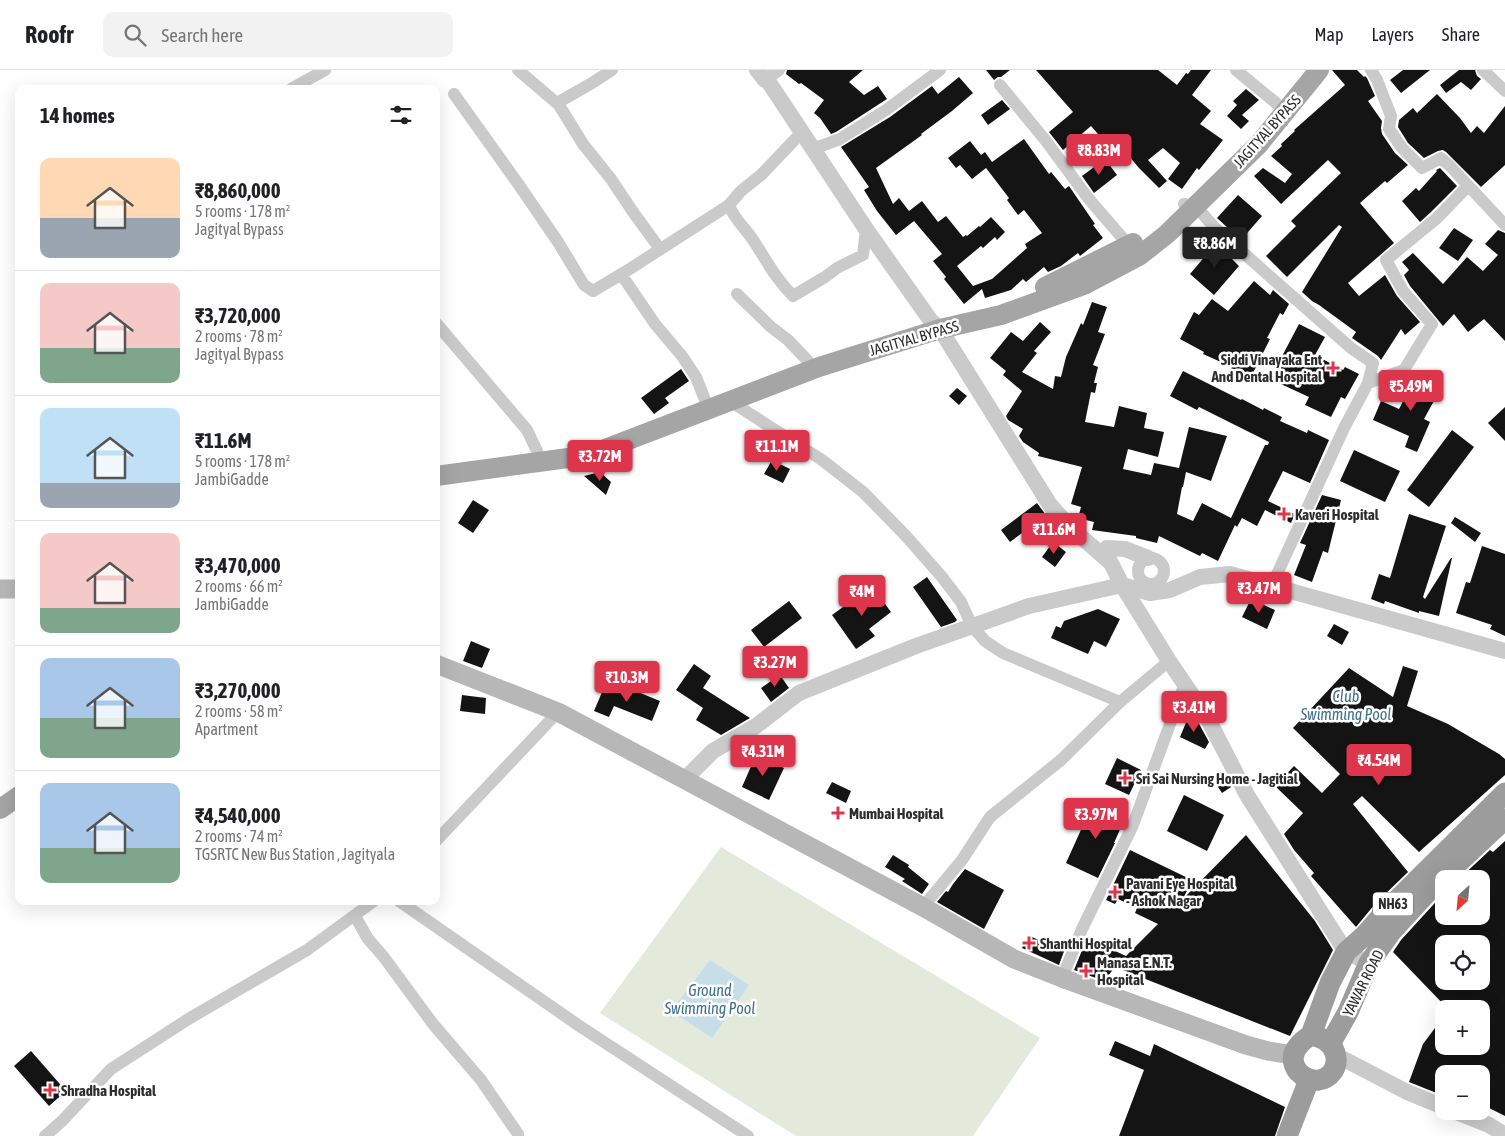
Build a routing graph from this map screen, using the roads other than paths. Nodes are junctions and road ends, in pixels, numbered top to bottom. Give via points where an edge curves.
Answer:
1 (325, 70) edge
2 (518, 70) edge
3 (612, 70) edge
4 (779, 70) edge
5 (940, 70) edge
6 (1236, 70) edge
7 (1302, 70) edge
8 (1319, 70) edge
9 (1371, 70) edge
10 (1483, 70) edge
11 (761, 75) edge
12 (298, 85) edge
13 (1000, 85) dead end
14 (1505, 91) edge
15 (454, 94) dead end
16 (558, 103) junction
17 (1276, 104) junction
18 (802, 132) junction
19 (814, 150) junction
20 (1468, 186) junction
21 (729, 205) junction
22 (1190, 205) junction
23 (1505, 225) edge
24 (866, 229) junction
25 (660, 249) junction
26 (1134, 251) junction
27 (621, 274) junction
28 (736, 294) dead end
29 (935, 325) junction
30 (440, 328) edge
31 (808, 361) junction
32 (1368, 383) junction
33 (705, 400) junction
34 (730, 401) junction
35 (537, 451) junction
36 (440, 467) edge
37 (440, 475) edge
38 (1102, 556) junction
39 (1148, 558) junction
40 (1122, 585) junction
41 (1272, 585) junction
42 (1148, 588) junction
43 (0, 589) edge
44 (15, 589) edge
45 (972, 626) junction
46 (1505, 652) edge
47 (1169, 661) junction
48 (440, 666) edge
49 (1185, 683) junction
50 (1120, 702) junction
51 (558, 712) junction
52 (685, 779) junction
53 (1505, 793) edge
54 (15, 799) edge
55 (0, 808) edge
56 (1505, 819) edge
57 (440, 838) edge
58 (369, 905) edge
59 (405, 905) edge
60 (923, 908) junction
61 (355, 916) junction
62 (1346, 952) junction
63 (1369, 963) junction
64 (1062, 978) junction
65 (1311, 1035) junction
66 (1333, 1050) junction
67 (1293, 1055) junction
68 (1309, 1080) junction
69 (1435, 1103) edge
70 (1475, 1120) edge
71 (518, 1134) dead end
72 (1505, 1135) edge
73 (45, 1136) edge
74 (748, 1136) edge
75 (1287, 1136) edge

1 - 12 street
2 - 16 street
3 - 16 street
4 - 11 street
5 - 19 street via 879,115 840,139
6 - 17 street
7 - 17 main road, JAGITYAL BYPASS
8 - 22 main road, JAGITYAL BYPASS via 1258,144
9 - 20 street via 1391,116 1389,129 1402,148 1422,168 1441,158
10 - 14 street
11 - 18 street
13 - 26 street via 1088,198
15 - 27 street via 520,185 584,285 593,291
16 - 25 street via 583,144
17 - 22 main road, JAGITYAL BYPASS
18 - 19 street
18 - 21 street
19 - 24 street
20 - 23 street
20 - 32 street via 1437,218 1386,260 1403,291 1432,324 1404,370
21 - 24 street via 779,282 793,296 863,255
21 - 25 street
22 - 26 main road, JAGITYAL BYPASS
22 - 32 street via 1351,348 1373,363
24 - 29 street
25 - 27 street
26 - 29 main road, JAGITYAL BYPASS via 995,307
27 - 33 street via 696,377
28 - 31 street
29 - 31 main road, JAGITYAL BYPASS via 869,338
29 - 34 main road, JAGITYAL BYPASS
29 - 38 street via 1050,505
30 - 35 street via 528,430
31 - 33 main road, JAGITYAL BYPASS
32 - 41 street
33 - 35 main road, JAGITYAL BYPASS via 588,442
34 - 37 main road, JAGITYAL BYPASS via 597,452
34 - 45 street via 822,460 863,492 942,578 960,602
35 - 36 main road, JAGITYAL BYPASS
38 - 39 street via 1107,548 1125,549
38 - 40 street via 1111,563
39 - 42 street via 1140,563 1137,571 1139,579
39 - 42 street via 1160,562 1164,570 1162,579
40 - 42 street
40 - 45 street via 1029,606
40 - 47 street
41 - 42 street via 1230,574 1200,578 1170,590 1150,593
41 - 46 street
43 - 44 main road
45 - 50 street via 985,641 1003,653
45 - 52 street via 799,693 756,726 713,751
47 - 49 street
47 - 50 street
48 - 51 main road
49 - 62 street via 1207,717 1246,794
49 - 64 street via 1133,825
50 - 60 street via 1061,760 990,817 962,860
51 - 52 main road
51 - 57 street
52 - 60 main road
53 - 62 highway, NH63
54 - 55 main road
56 - 63 highway, YAWAR ROAD / NH63 via 1432,886 1391,932
58 - 61 street
59 - 74 street via 573,1022
60 - 64 main road via 1014,959
61 - 71 street via 368,940 481,1080
61 - 73 street via 307,950 190,1018 111,1069
62 - 63 street
62 - 65 highway, NH63 via 1330,983
63 - 66 highway, YAWAR ROAD / NH63
64 - 67 main road via 1246,1045
65 - 66 highway via 1318,1036
65 - 67 highway, NH63 via 1299,1044
66 - 68 highway, NH63 via 1334,1070 1322,1079
66 - 69 street via 1407,1092
67 - 68 highway via 1296,1070
68 - 75 highway
70 - 72 street

